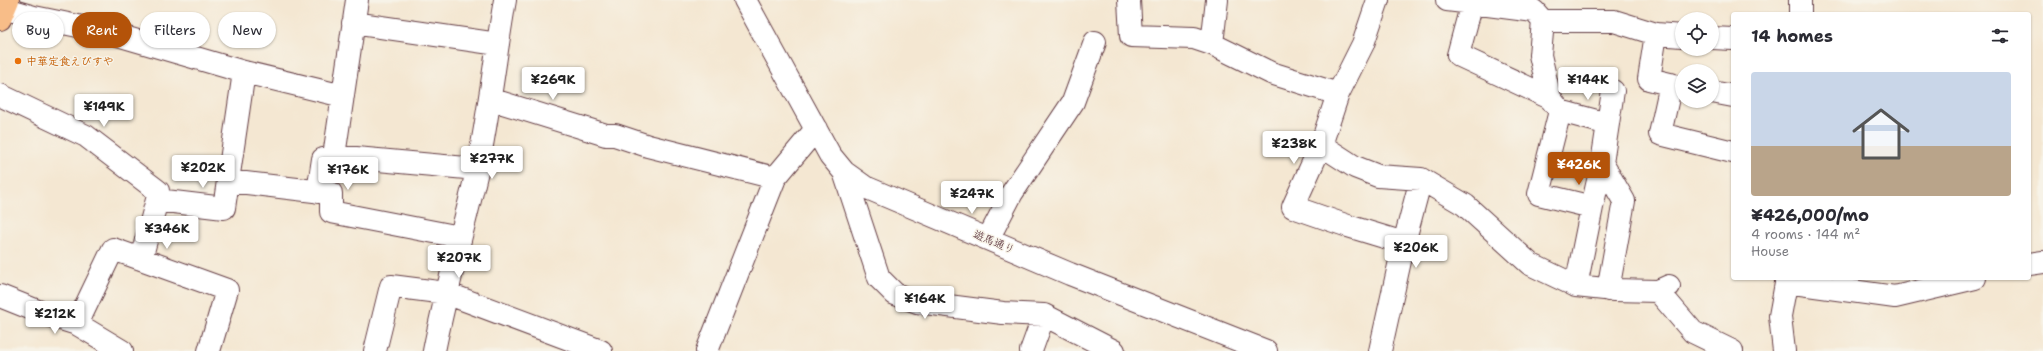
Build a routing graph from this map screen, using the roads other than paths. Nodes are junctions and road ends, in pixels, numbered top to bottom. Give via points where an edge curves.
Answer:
1 (357, 0) edge
2 (505, 0) edge
3 (745, 0) edge
4 (1129, 0) edge
5 (1217, 0) edge
6 (1378, 0) edge
7 (1447, 0) edge
8 (1800, 0) edge
9 (1472, 3) junction
10 (3, 8) edge
11 (1800, 12) edge
12 (1543, 21) junction
13 (353, 23) junction
14 (1656, 34) junction
15 (1675, 35) edge
16 (1719, 38) edge
17 (1731, 39) edge
18 (1095, 42) dead end
19 (498, 44) junction
20 (1212, 44) junction
21 (244, 72) junction
22 (1675, 86) edge
23 (1675, 89) edge
24 (1613, 91) dead end
25 (1719, 93) edge
26 (1338, 94) junction
27 (0, 95) edge
28 (343, 96) junction
29 (1731, 96) edge
30 (490, 99) junction
31 (1555, 105) junction
32 (1608, 124) junction
33 (816, 129) junction
34 (1321, 144) junction
35 (1731, 152) edge
36 (334, 156) junction
37 (1602, 163) junction
38 (477, 169) junction
39 (844, 172) junction
40 (776, 178) junction
41 (1421, 180) junction
42 (229, 181) junction
43 (318, 192) junction
44 (157, 200) junction
45 (1592, 207) junction
46 (460, 237) junction
47 (988, 239) junction
48 (1404, 242) junction
49 (141, 259) junction
50 (2043, 262) edge
51 (2031, 264) edge
52 (1787, 280) edge
53 (1966, 280) edge
54 (1576, 286) junction
55 (1608, 290) junction
56 (446, 293) junction
57 (0, 296) edge
58 (1044, 314) junction
59 (77, 324) junction
60 (122, 351) edge
61 (209, 351) edge
62 (375, 351) edge
63 (434, 351) edge
64 (601, 351) edge
65 (707, 351) edge
66 (1031, 351) edge
67 (1114, 351) edge
68 (1266, 351) edge
69 (1380, 351) edge
70 (1732, 351) edge
71 (1784, 351) edge

1 - 13 street
2 - 19 street
3 - 33 street, 遊馬通り
4 - 20 street via 1131,36 1194,38
5 - 20 street
6 - 26 street via 1363,44
7 - 9 street
8 - 11 street
9 - 12 street via 1534,11
9 - 31 street via 1458,55
10 - 21 street via 107,32
12 - 14 street via 1614,22
12 - 31 street via 1540,55
13 - 19 street
13 - 28 street
14 - 15 street
14 - 22 street via 1649,79
16 - 17 street
18 - 47 street via 1073,102 1012,193
19 - 30 street
20 - 26 street via 1271,73
21 - 28 street
21 - 42 street
23 - 35 street via 1660,134
24 - 32 street
25 - 29 street
26 - 34 street
27 - 44 street via 86,136 158,191
28 - 36 street
30 - 38 street
30 - 40 street via 606,136 615,135 648,146
31 - 32 street
31 - 45 street via 1539,194
32 - 37 street
33 - 39 street, 遊馬通り via 830,155
33 - 40 street
34 - 41 street via 1355,167 1378,176
34 - 48 street via 1294,207
36 - 38 street
36 - 43 street via 323,160
37 - 45 street
37 - 55 street via 1624,201
38 - 46 street
39 - 47 street, 遊馬通り via 865,187 907,207
39 - 58 street via 879,278 895,294 917,302 1003,313
40 - 65 street
41 - 48 street
41 - 54 street via 1465,205 1530,264
42 - 43 street
42 - 44 street via 224,208
43 - 46 street via 331,193 331,212
44 - 49 street
45 - 54 street
46 - 56 street
47 - 68 street, 遊馬通り
48 - 69 street
49 - 59 street via 113,249
49 - 61 street via 227,290
50 - 51 street
52 - 53 street via 1896,296
52 - 71 street via 1780,316
54 - 55 street
55 - 70 street via 1664,288 1693,332
56 - 62 street via 391,286
56 - 63 street
56 - 64 street
57 - 59 street
58 - 66 street
58 - 67 street
59 - 60 street

